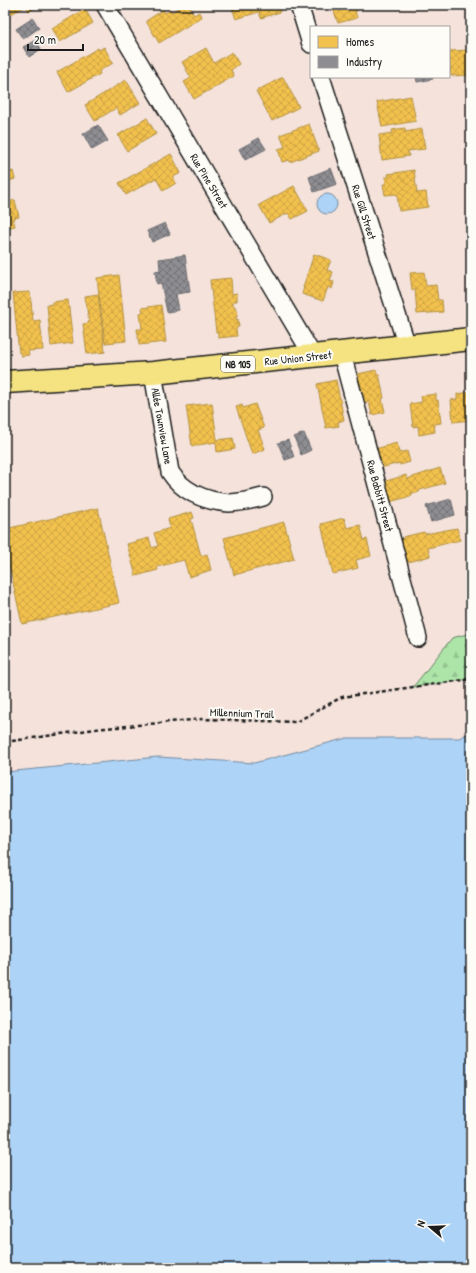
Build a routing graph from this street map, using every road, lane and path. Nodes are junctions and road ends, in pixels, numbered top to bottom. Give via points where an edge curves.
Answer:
1 (105, 5) edge
2 (299, 5) edge
3 (310, 41) edge
4 (322, 78) edge
5 (471, 339) edge
6 (407, 346) junction
7 (342, 354) junction
8 (313, 356) junction
9 (153, 373) junction
10 (5, 382) edge
11 (263, 497) dead end
12 (418, 638) dead end
13 (471, 679) edge
14 (5, 742) edge

1 - 8 street, Rue Pine Street
2 - 3 street
4 - 6 street, Rue Gill Street
5 - 6 main road, Rue Union Street / NB 105
6 - 7 main road, Rue Union Street / NB 105
7 - 8 main road, Rue Union Street / NB 105
7 - 12 street, Rue Babbitt Street
8 - 9 main road, Rue Union Street / NB 105
9 - 10 main road, Rue Union Street / NB 105
9 - 11 street, Allée Townview Lane via 170,472 176,481 186,490 230,503
13 - 14 path, Millennium Trail via 342,697 296,722 202,720 95,729

